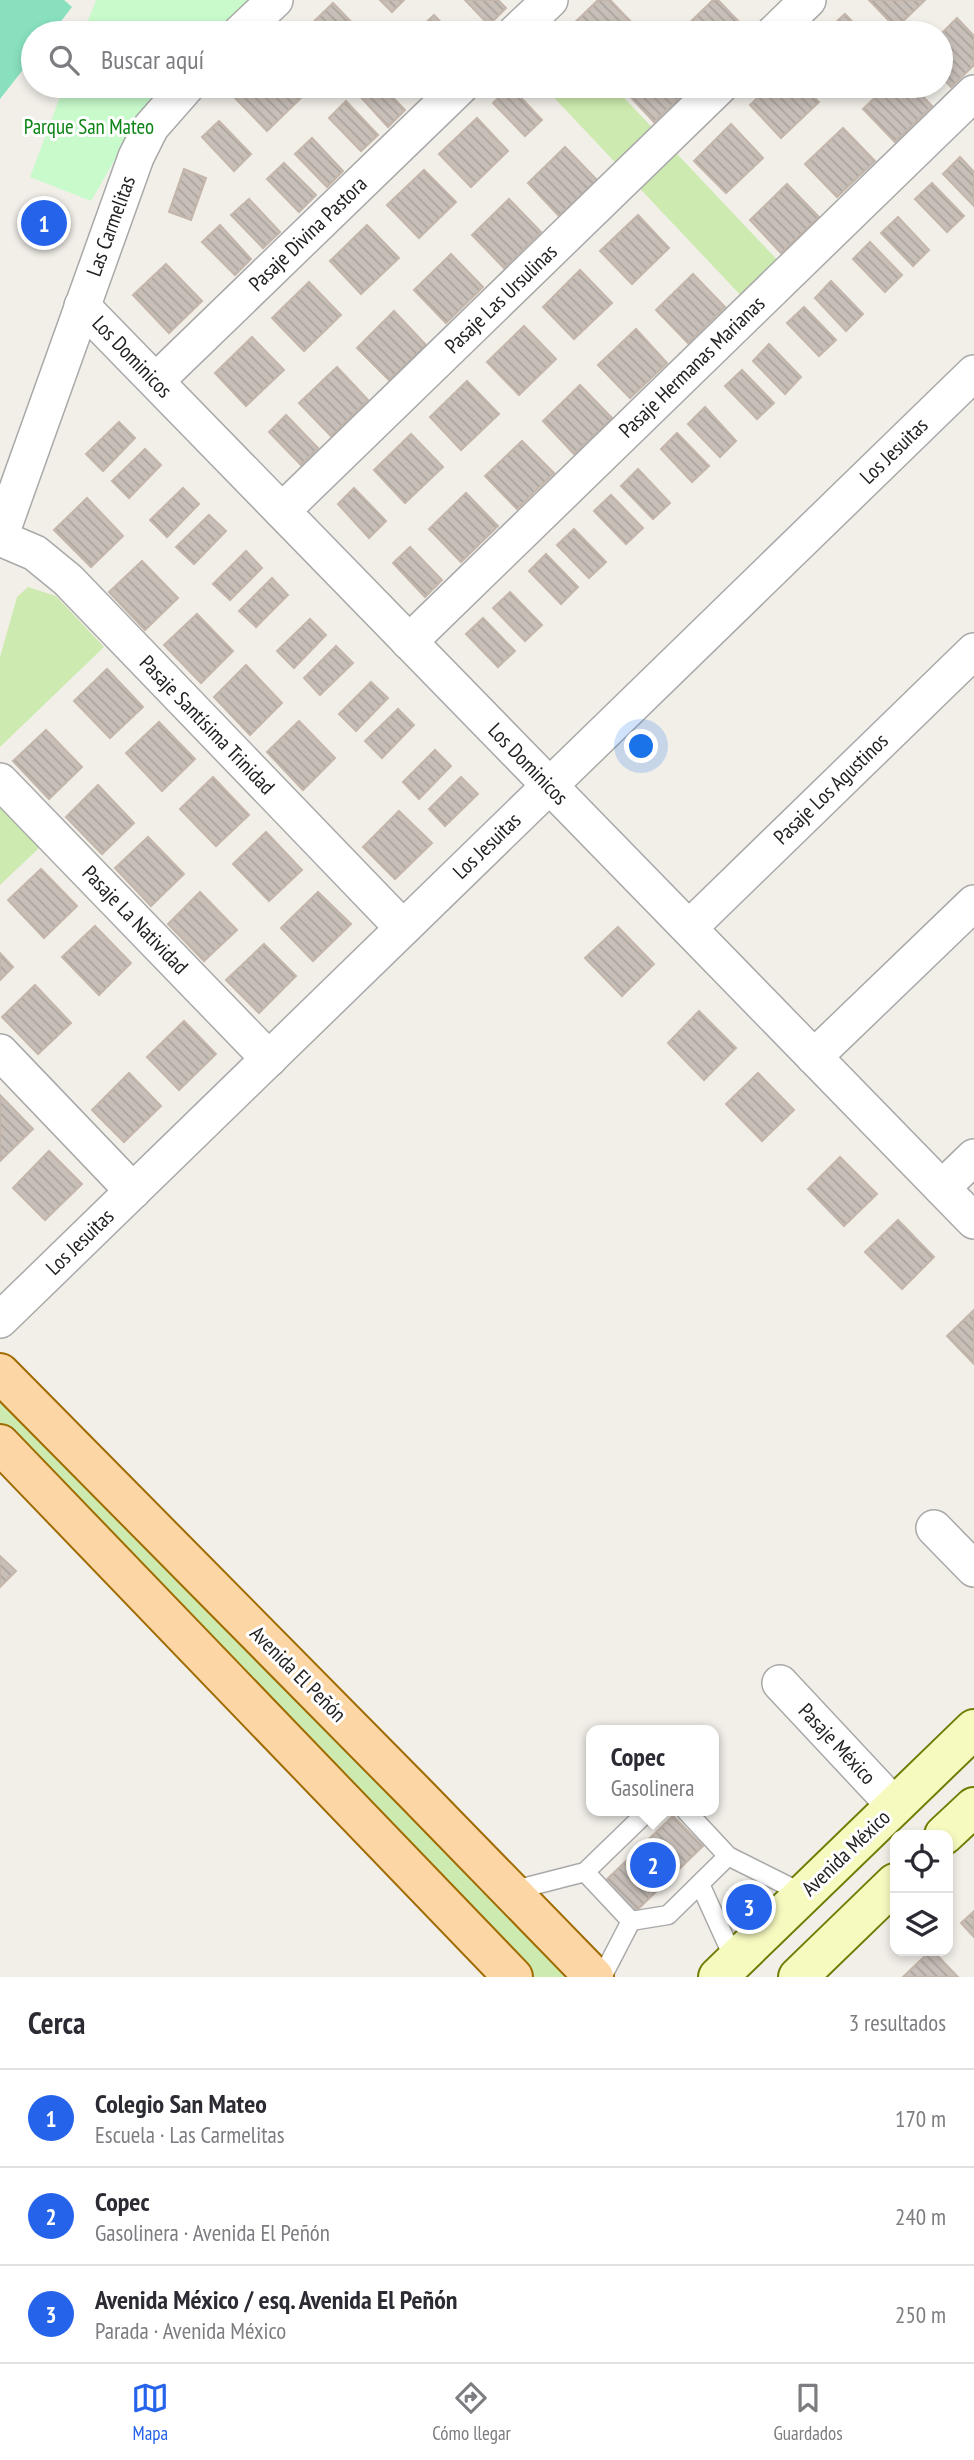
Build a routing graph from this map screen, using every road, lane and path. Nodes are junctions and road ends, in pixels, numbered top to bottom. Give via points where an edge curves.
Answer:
1 (275, 0) edge
2 (550, 0) edge
3 (808, 0) edge
4 (253, 21) edge
5 (528, 21) edge
6 (786, 21) edge
7 (974, 93) edge
8 (175, 98) edge
9 (449, 98) edge
10 (708, 98) edge
11 (82, 306) junction
12 (974, 373) edge
13 (156, 382) junction
14 (282, 511) junction
15 (0, 537) edge
16 (409, 642) junction
17 (974, 651) edge
18 (0, 781) edge
19 (550, 786) junction
20 (974, 903) edge
21 (403, 928) junction
22 (689, 928) junction
23 (0, 1052) edge
24 (814, 1057) junction
25 (269, 1059) junction
26 (974, 1157) edge
27 (942, 1188) junction
28 (133, 1191) junction
29 (974, 1221) edge
30 (0, 1320) edge
31 (0, 1373) edge
32 (3, 1454) edge
33 (934, 1528) dead end
34 (974, 1569) edge
35 (780, 1683) dead end
36 (974, 1729) edge
37 (895, 1806) junction
38 (974, 1807) edge
39 (643, 1816) edge
40 (691, 1816) edge
41 (949, 1830) edge
42 (728, 1856) junction
43 (585, 1872) junction
44 (700, 1884) junction
45 (890, 1888) edge
46 (511, 1891) junction
47 (804, 1894) junction
48 (631, 1921) junction
49 (726, 1969) edge
50 (513, 1977) edge
51 (594, 1977) edge
52 (602, 1977) edge
53 (798, 1977) edge

1 - 4 street
2 - 5 street
3 - 6 street
7 - 16 street, Pasaje Hermanas Marianas
8 - 11 street, Las Carmelitas via 142,142
9 - 13 street, Pasaje Divina Pastora
10 - 14 street, Pasaje Las Ursulinas
11 - 13 street, Los Dominicos
11 - 15 street, Las Carmelitas
12 - 19 street, Los Jesuitas
13 - 14 street, Los Dominicos
14 - 16 street, Los Dominicos
15 - 21 street, Pasaje Santísima Trinidad via 35,553 68,580
16 - 19 street, Los Dominicos
17 - 22 street, Pasaje Los Agustinos
18 - 25 street, Pasaje La Natividad
19 - 21 street, Los Jesuitas
19 - 22 street, Los Dominicos
20 - 24 street
21 - 25 street, Los Jesuitas
22 - 24 street, Los Dominicos
23 - 28 street
24 - 27 street, Los Dominicos
25 - 28 street, Los Jesuitas
26 - 27 street
27 - 29 street, Los Dominicos
28 - 30 street, Los Jesuitas
31 - 46 main road, Avenida El Peñón
32 - 50 main road
33 - 34 street
35 - 37 street, Pasaje México
36 - 37 main road, Avenida México
37 - 47 main road, Avenida México
38 - 41 main road
39 - 43 lane
40 - 42 lane
42 - 44 lane
42 - 47 lane
43 - 46 lane
43 - 48 lane
44 - 48 lane via 668,1914
44 - 49 lane
45 - 53 main road
46 - 51 main road, Avenida El Peñón
47 - 49 main road, Avenida México
48 - 52 lane

